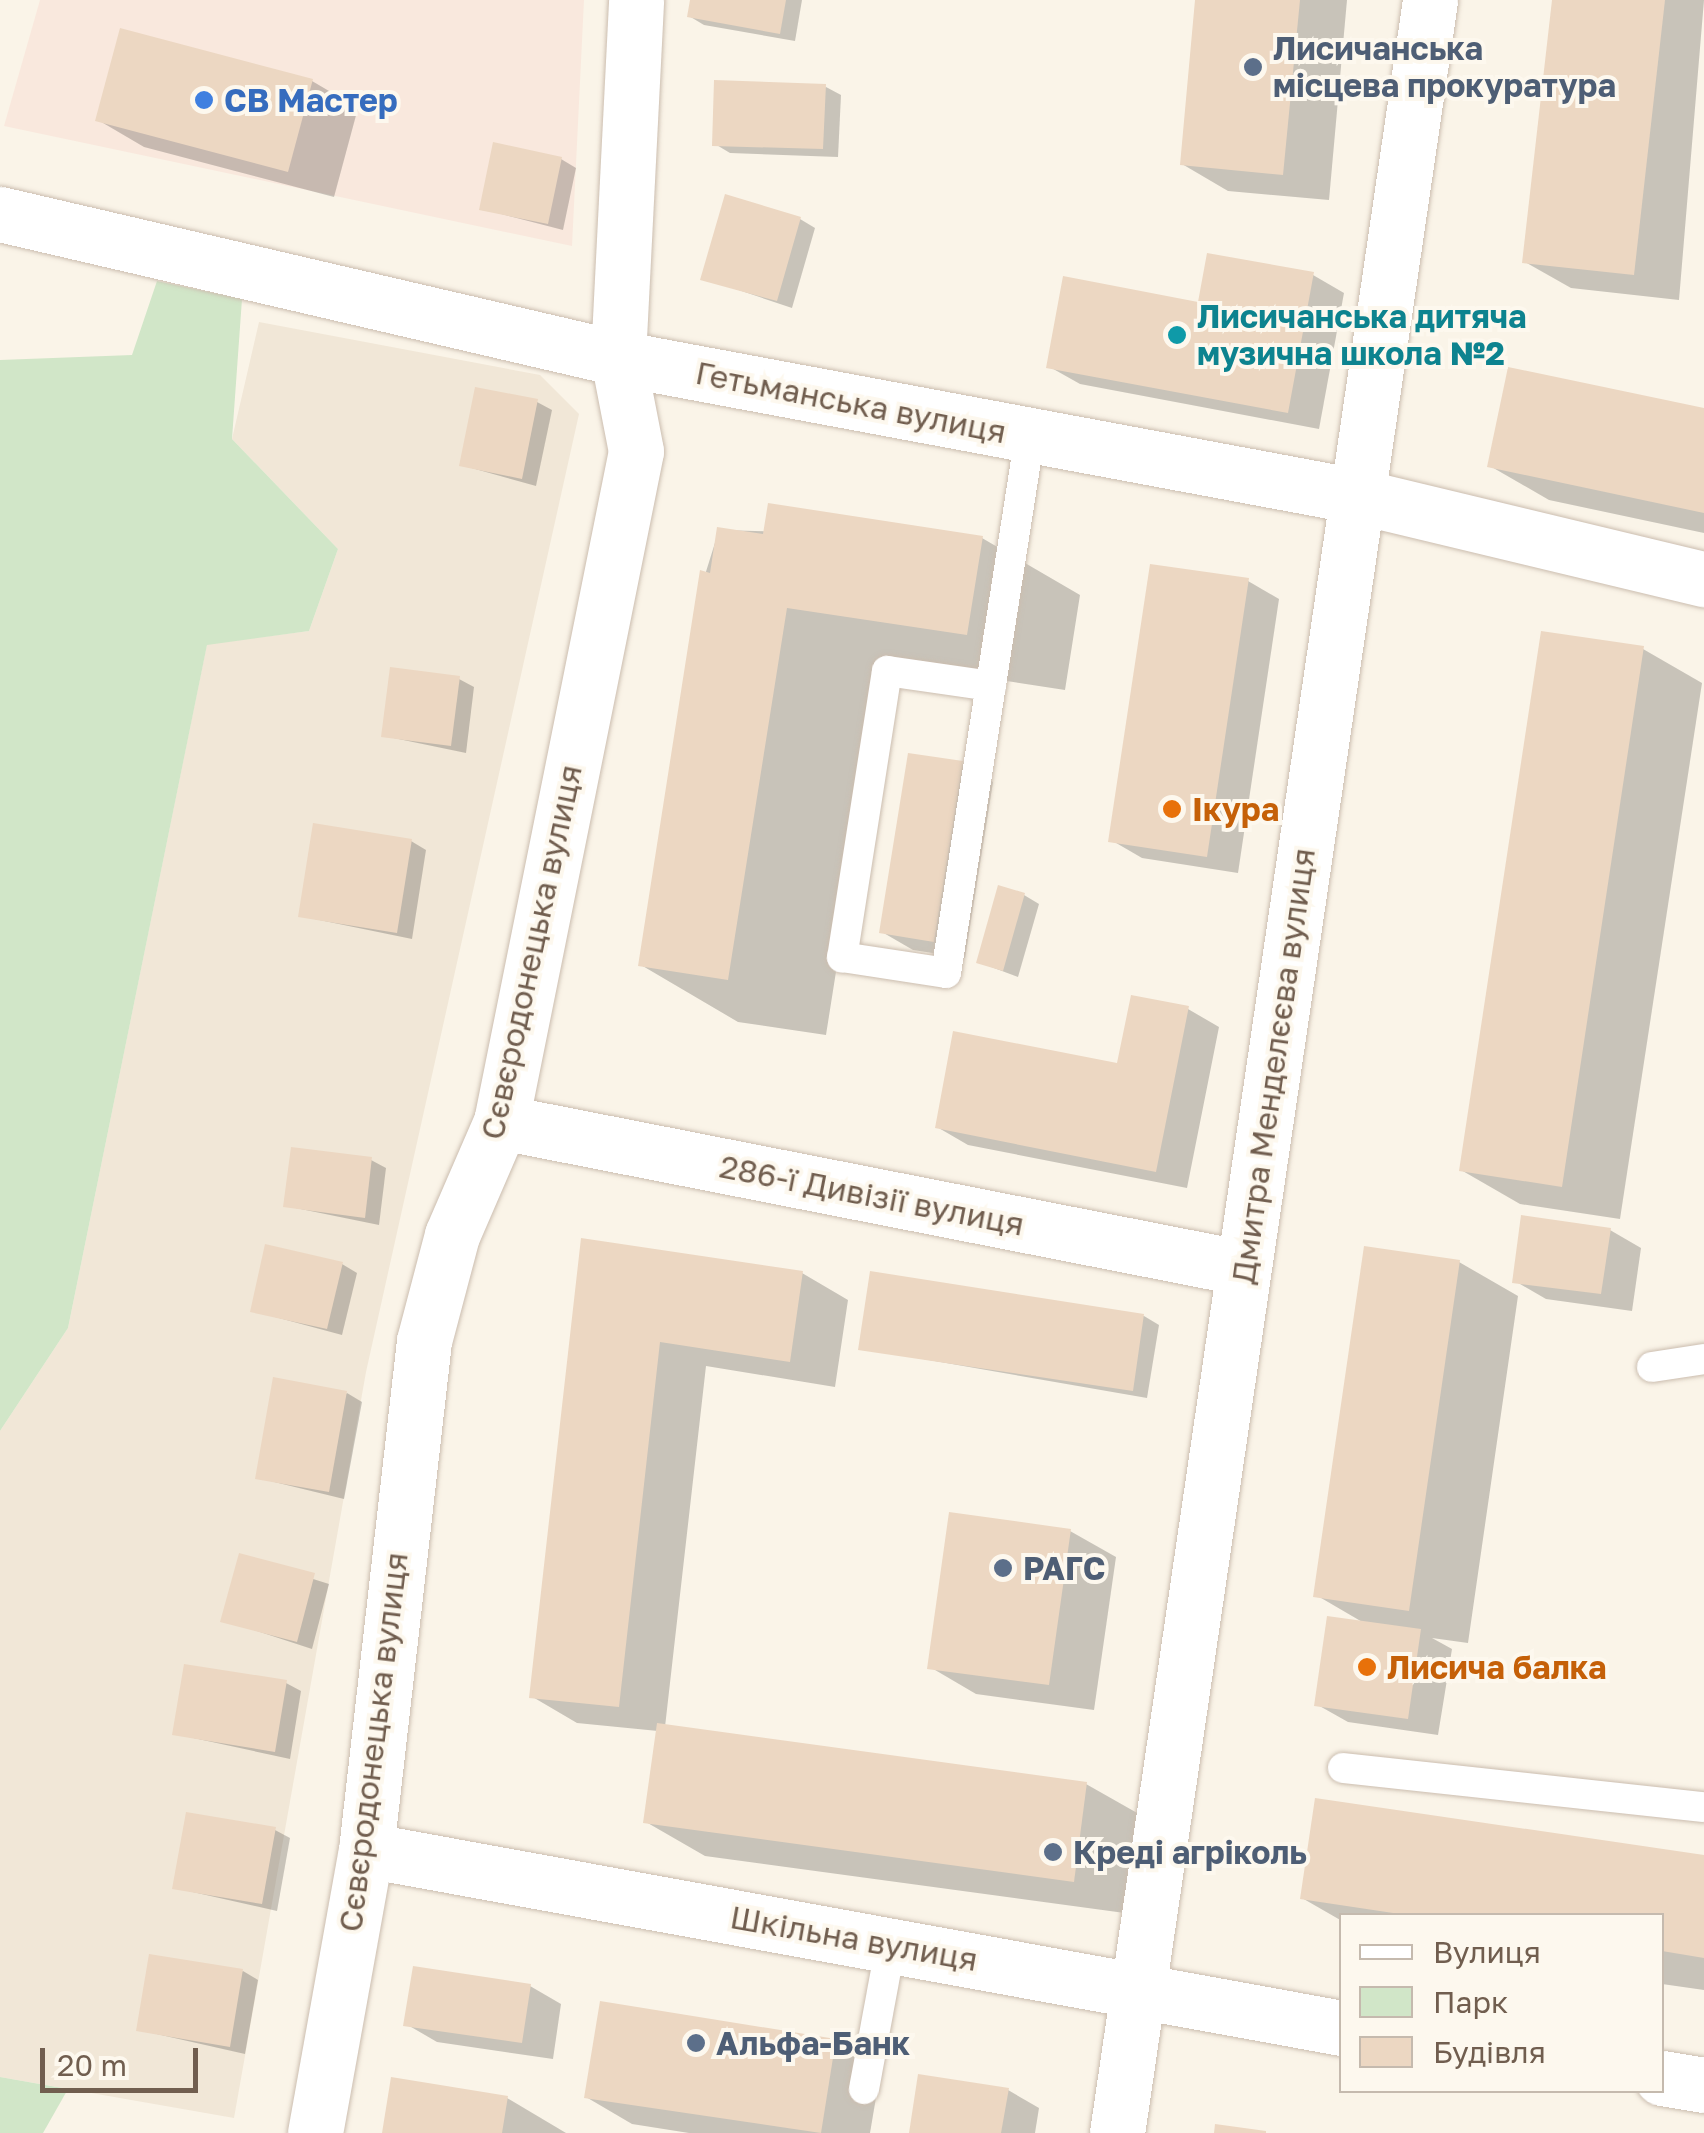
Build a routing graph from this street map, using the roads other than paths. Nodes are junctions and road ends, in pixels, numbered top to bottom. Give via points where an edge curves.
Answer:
1 (636, 0) edge
2 (1430, 0) edge
3 (0, 214) edge
4 (618, 358) junction
5 (1030, 435) junction
6 (1357, 496) junction
7 (1704, 580) edge
8 (991, 686) junction
9 (501, 1122) junction
10 (1244, 1268) junction
11 (1704, 1359) edge
12 (1652, 1366) dead end
13 (1343, 1768) dead end
14 (1704, 1807) edge
15 (366, 1850) junction
16 (891, 1944) junction
17 (1138, 1989) junction
18 (1339, 2027) edge
19 (1664, 2078) edge
20 (1704, 2085) edge
21 (864, 2088) dead end
22 (315, 2133) edge
23 (1117, 2133) edge

1 - 4 street, Сєвєродонецька вулиця
2 - 6 street, Дмитра Менделєєва вулиця
3 - 4 street, Гетьманська вулиця
4 - 5 street, Гетьманська вулиця
4 - 9 street, Сєвєродонецька вулиця via 636,450
5 - 6 street, Гетьманська вулиця
5 - 8 lane
6 - 7 street, Гетьманська вулиця
6 - 10 street, Дмитра Менделєєва вулиця
8 - 8 lane via 946,973 842,957 887,671
9 - 10 street, 286-ї Дивізії вулиця
9 - 15 street, Сєвєродонецька вулиця via 452,1235 424,1341
10 - 17 street, Дмитра Менделєєва вулиця
11 - 12 lane
13 - 14 lane
15 - 16 street, Шкільна вулиця
15 - 22 street, Сєвєродонецька вулиця
16 - 17 street, Шкільна вулиця
16 - 21 lane
17 - 18 street, Шкільна вулиця
17 - 23 street, Дмитра Менделєєва вулиця
19 - 20 street

